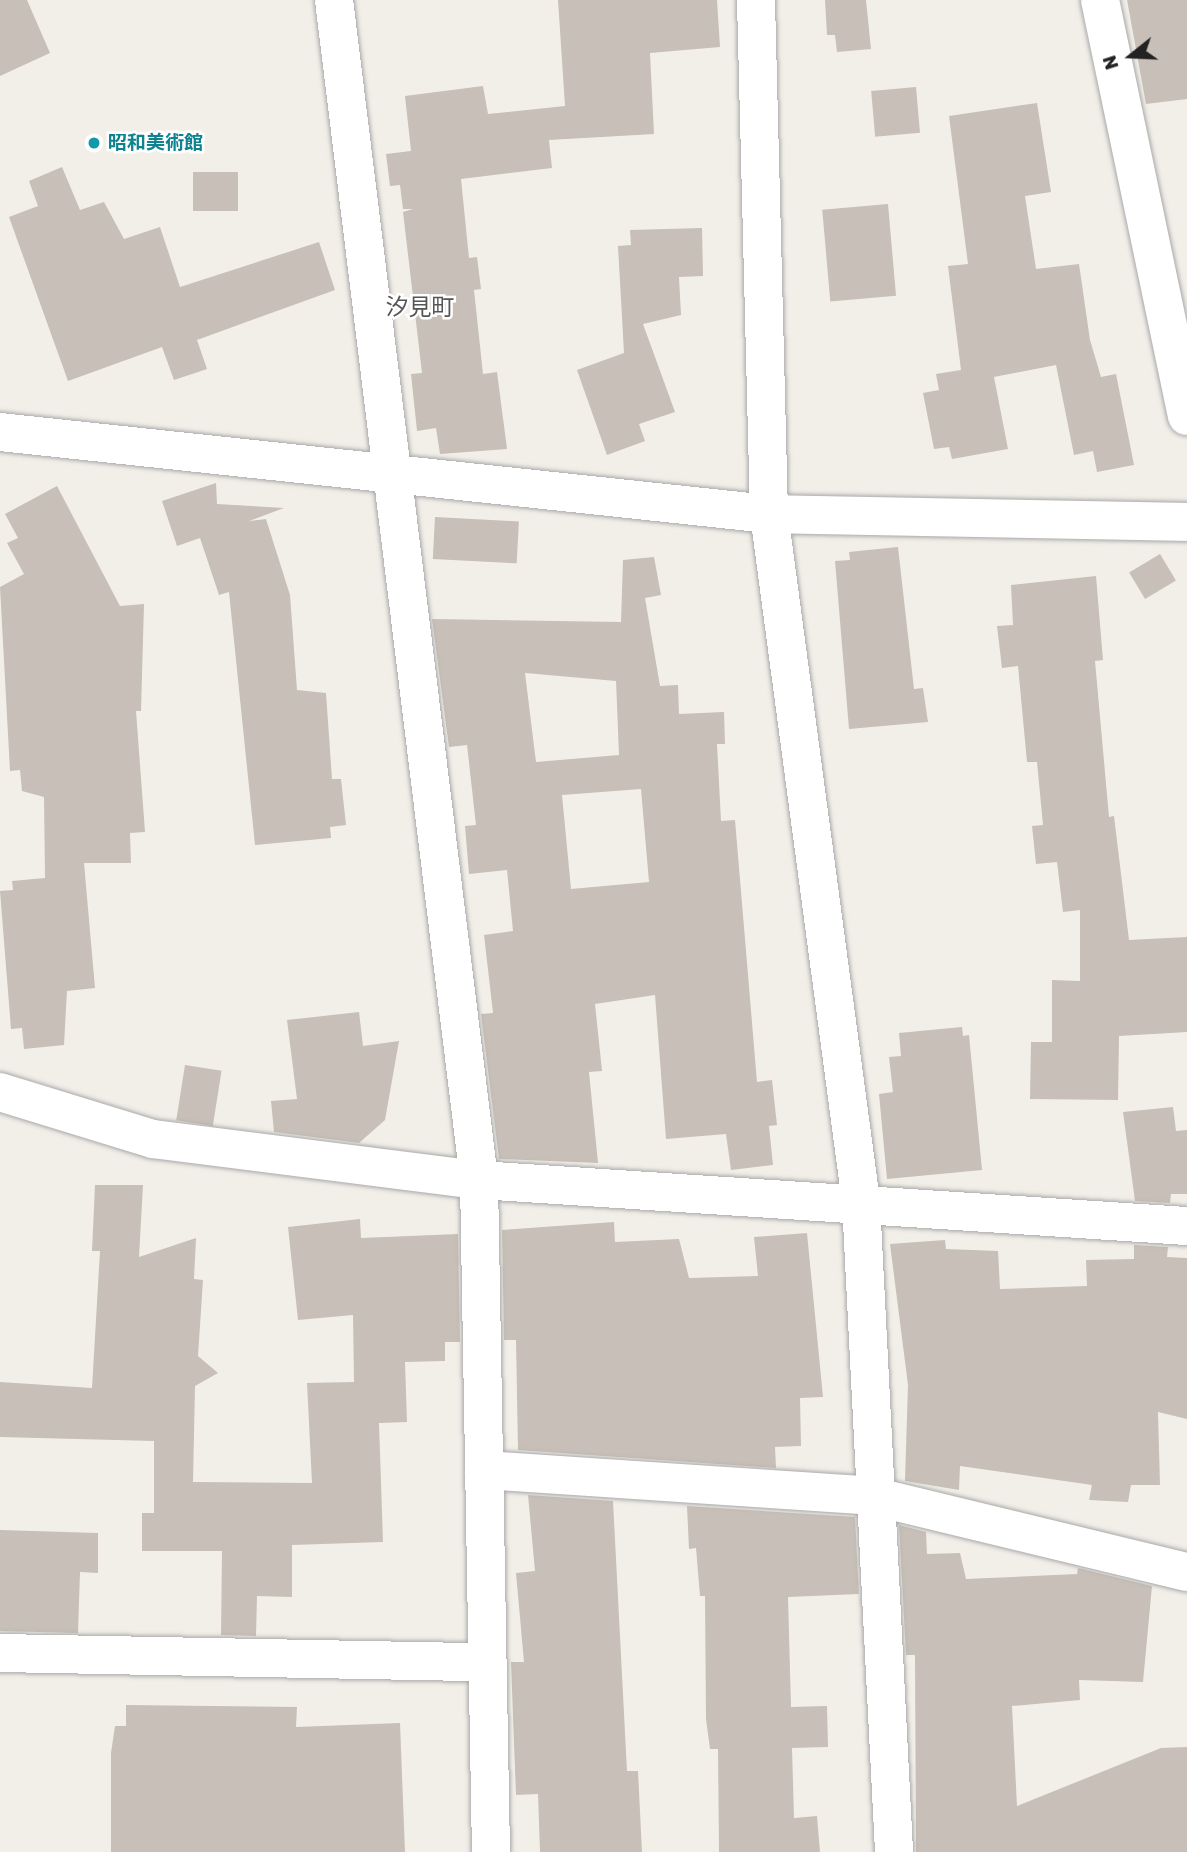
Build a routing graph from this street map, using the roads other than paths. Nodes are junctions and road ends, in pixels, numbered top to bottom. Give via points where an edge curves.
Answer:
1 (334, 0) edge
2 (756, 0) edge
3 (1100, 0) edge
4 (1187, 415) edge
5 (0, 432) edge
6 (390, 478) junction
7 (769, 514) junction
8 (1187, 522) edge
9 (0, 1091) edge
10 (479, 1180) junction
11 (861, 1202) junction
12 (1187, 1226) edge
13 (484, 1470) junction
14 (872, 1496) junction
15 (1187, 1572) edge
16 (0, 1653) edge
17 (487, 1662) junction
18 (491, 1852) edge
19 (894, 1852) edge

1 - 6 street
2 - 7 street
3 - 4 street
5 - 6 street
6 - 7 street
6 - 10 street
7 - 8 street
7 - 11 street
9 - 10 street via 153,1139
10 - 11 street
10 - 13 street
11 - 12 street
11 - 14 street
13 - 14 street
13 - 17 street
14 - 15 street
14 - 19 street
16 - 17 street
17 - 18 street

